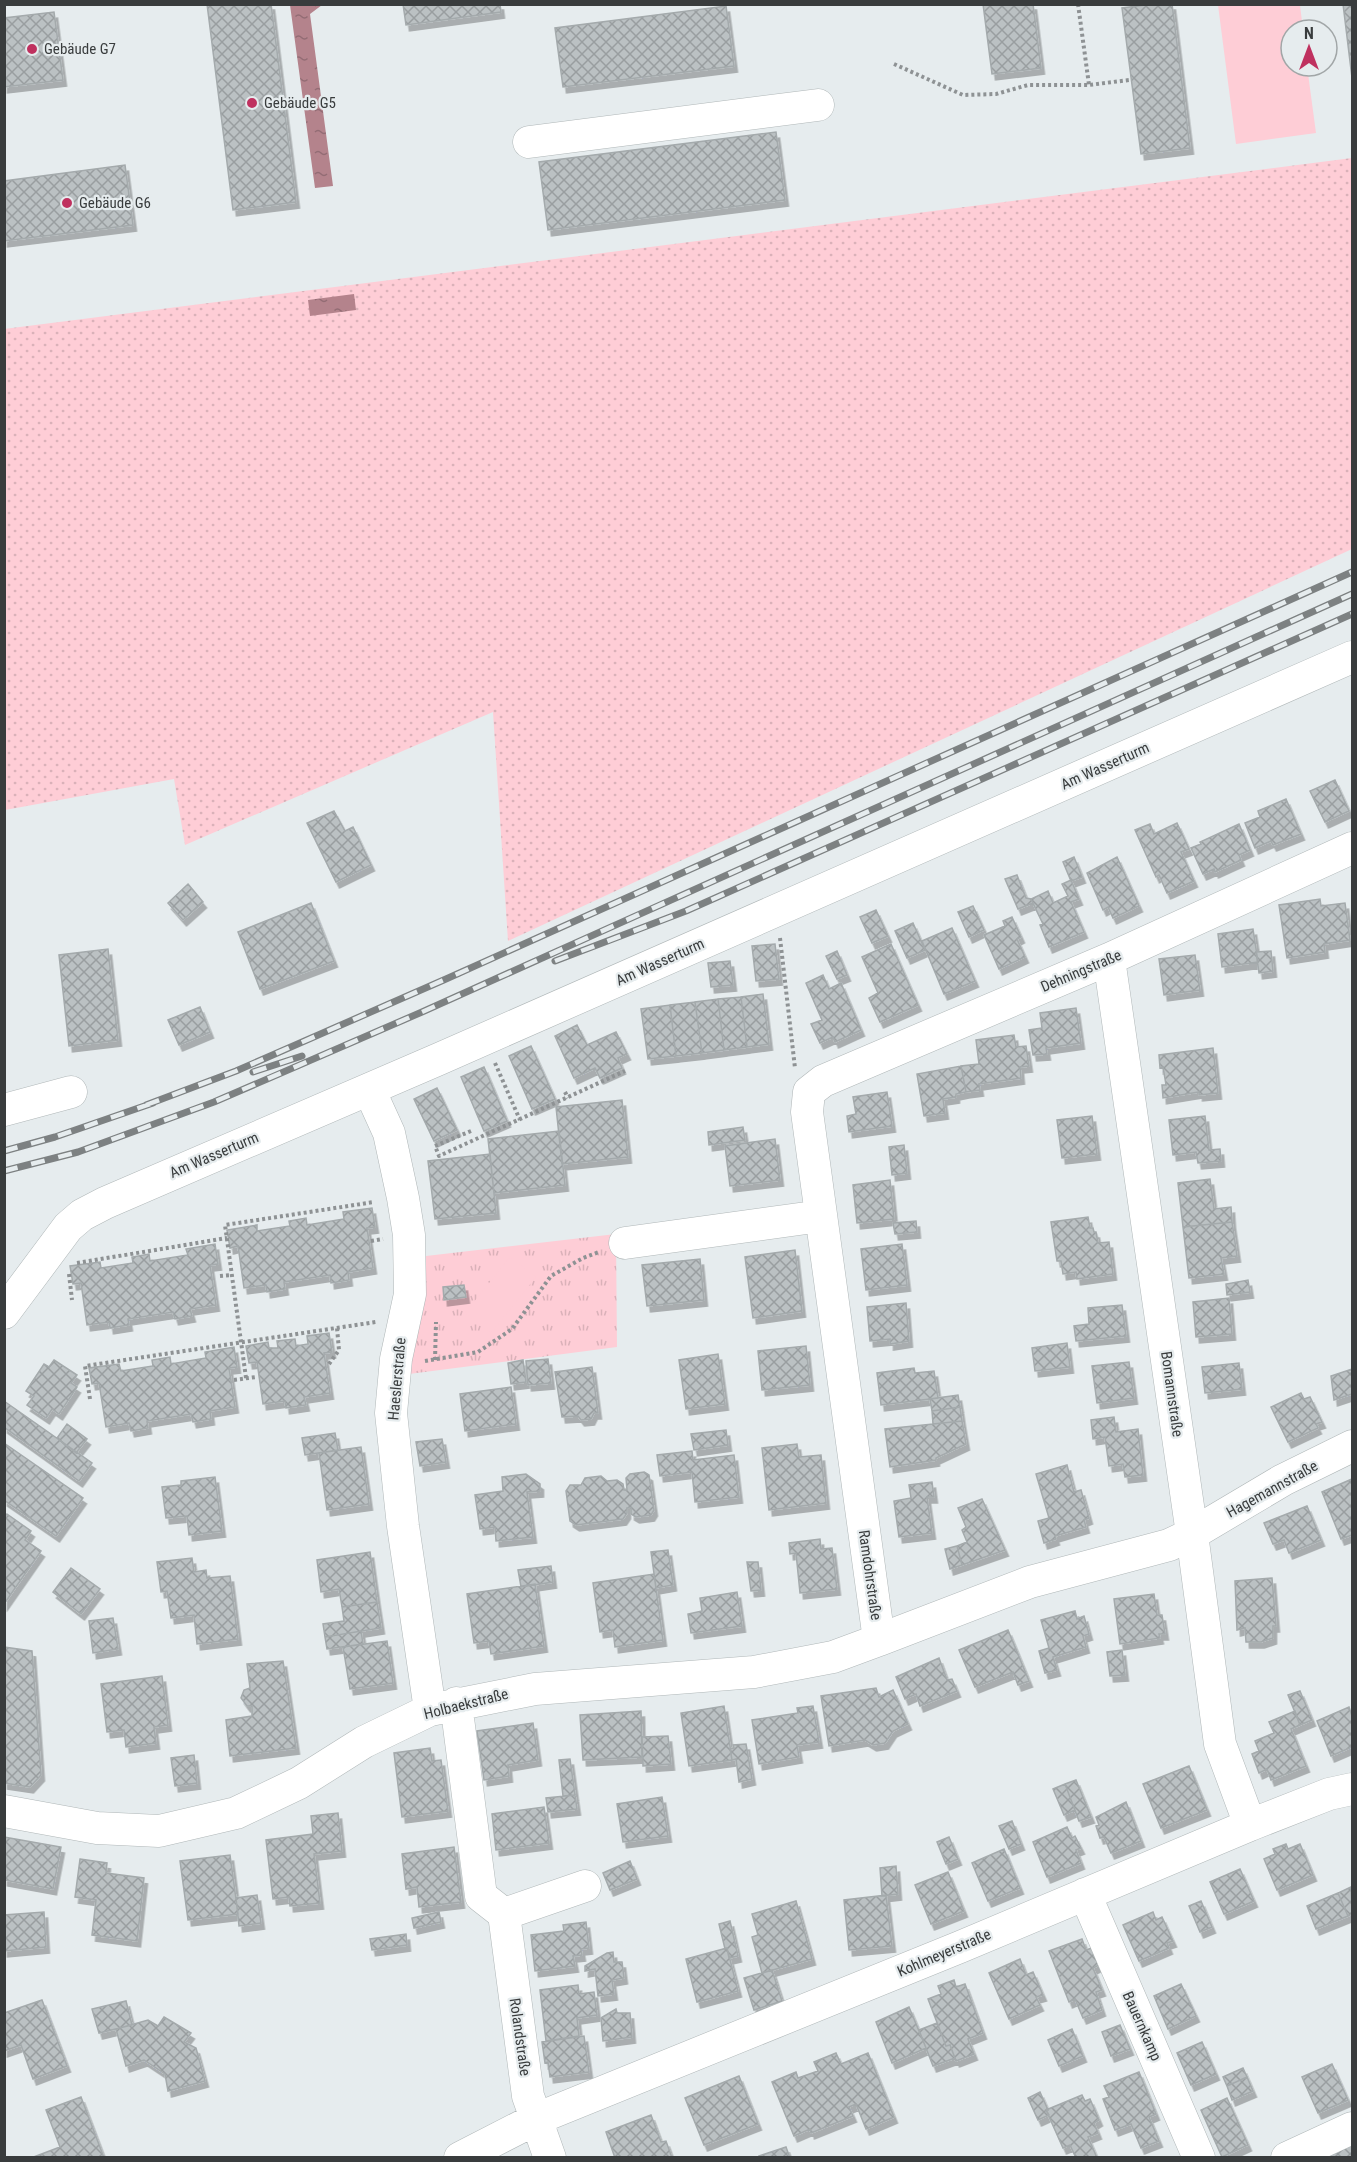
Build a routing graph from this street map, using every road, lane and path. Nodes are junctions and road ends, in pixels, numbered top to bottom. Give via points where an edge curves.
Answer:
1 (1078, 4) edge
2 (894, 64) dead end
3 (1129, 80) dead end
4 (1089, 85) junction
5 (818, 105) dead end
6 (529, 142) dead end
7 (1353, 657) edge
8 (1353, 848) edge
9 (776, 911) junction
10 (1109, 959) junction
11 (484, 1039) junction
12 (625, 1071) dead end
13 (369, 1089) junction
14 (71, 1092) dead end
15 (565, 1092) dead end
16 (809, 1092) junction
17 (568, 1098) junction
18 (4, 1110) edge
19 (520, 1120) junction
20 (471, 1131) dead end
21 (459, 1136) junction
22 (462, 1145) junction
23 (404, 1198) junction
24 (821, 1216) junction
25 (227, 1238) junction
26 (625, 1243) joint
27 (232, 1275) junction
28 (220, 1276) dead end
29 (72, 1300) dead end
30 (4, 1313) edge
31 (404, 1318) junction
32 (337, 1328) junction
33 (241, 1342) junction
34 (396, 1359) junction
35 (329, 1364) dead end
36 (256, 1377) dead end
37 (246, 1378) junction
38 (234, 1380) dead end
39 (90, 1399) dead end
40 (1353, 1446) edge
41 (1192, 1534) junction
42 (879, 1640) junction
43 (443, 1706) junction
44 (1353, 1789) edge
45 (4, 1811) edge
46 (1251, 1825) junction
47 (585, 1886) dead end
48 (1085, 1894) junction
49 (504, 1914) junction
50 (536, 2119) junction
51 (1353, 2128) edge
52 (460, 2157) edge
53 (550, 2157) edge
54 (1200, 2157) edge
55 (1287, 2157) edge

1 - 4 path
2 - 4 path via 963,95 996,94 1028,85
3 - 4 path
5 - 6 street
7 - 9 street, Am Wasserturm
8 - 10 street, Dehningstraße
9 - 11 street, Am Wasserturm
9 - 16 path via 795,1070
10 - 16 street, Dehningstraße via 823,1081
10 - 41 street, Bomannstraße
11 - 13 street, Am Wasserturm
11 - 19 path
12 - 17 path
13 - 23 street, Haeslerstraße via 389,1133
13 - 30 street, Am Wasserturm via 82,1215 54,1245
14 - 18 street
15 - 17 path
16 - 24 street, Ramdohrstraße via 807,1112
17 - 19 path
19 - 22 path
20 - 21 path
21 - 22 path
21 - 22 path via 435,1146 439,1156
23 - 25 path via 225,1225
23 - 31 street, Haeslerstraße via 410,1294
24 - 26 street
24 - 42 street, Ramdohrstraße
25 - 27 path
25 - 29 path via 67,1264
26 - 34 path via 583,1258 551,1276 512,1329 478,1352 435,1360
27 - 28 path
27 - 33 path
31 - 32 path
31 - 34 street, Haeslerstraße
32 - 33 path
32 - 35 path via 339,1350
33 - 37 path
33 - 39 path via 85,1366
34 - 43 street, Haeslerstraße via 391,1413 402,1515
36 - 37 path
37 - 38 path
40 - 41 street, Hagemannstraße via 1283,1480
41 - 42 street, Ramdohrstraße via 1169,1545 1030,1582
41 - 46 street, Bomannstraße via 1220,1744
42 - 43 street, Holbaekstraße via 833,1657 754,1672 535,1689
43 - 45 street, Holbaekstraße via 364,1742 299,1783 236,1813 159,1831 97,1828
43 - 49 street via 481,1896
44 - 46 street, Kohlmeyerstraße via 1329,1794
46 - 48 street, Kohlmeyerstraße
47 - 49 street
48 - 50 street, Kohlmeyerstraße
48 - 54 street, Bauernkamp
49 - 50 street, Rolandstraße via 528,2096
50 - 52 street, Kohlmeyerstraße
50 - 53 street, Rolandstraße
51 - 55 street

